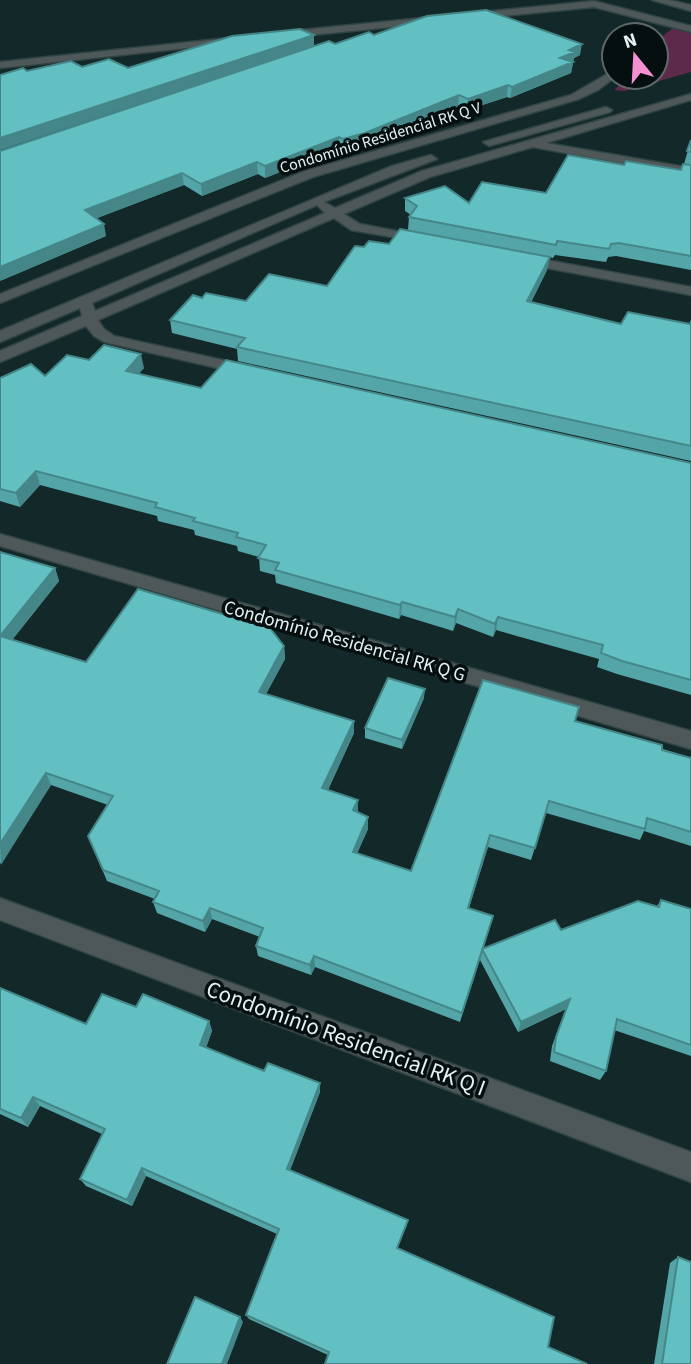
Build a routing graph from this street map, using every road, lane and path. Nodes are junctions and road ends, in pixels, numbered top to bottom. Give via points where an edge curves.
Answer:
1 (657, 0) edge
2 (593, 2) edge
3 (691, 8) edge
4 (410, 22) junction
5 (691, 29) edge
6 (273, 36) edge
7 (246, 39) edge
8 (342, 43) edge
9 (0, 65) edge
10 (600, 84) edge
11 (575, 97) junction
12 (691, 97) edge
13 (609, 107) junction
14 (624, 118) junction
15 (497, 140) junction
16 (534, 145) junction
17 (691, 172) edge
18 (316, 201) junction
19 (333, 212) junction
20 (436, 243) edge
21 (503, 255) edge
22 (691, 291) edge
23 (0, 299) edge
24 (85, 300) junction
25 (90, 317) junction
26 (0, 337) edge
27 (0, 357) edge
28 (258, 373) edge
29 (0, 540) edge
30 (691, 740) edge
31 (0, 909) edge
32 (691, 1167) edge

1 - 3 street
2 - 4 street
2 - 5 street via 661,26
4 - 6 street
4 - 8 street
7 - 9 street
10 - 11 street, Condomínio Residencial RK Q V
11 - 13 street
11 - 23 street, Condomínio Residencial RK Q V via 309,174
12 - 14 street
13 - 14 street
13 - 15 street
14 - 16 street
15 - 16 street
15 - 18 street via 396,169
16 - 17 street
16 - 19 street via 426,174
18 - 19 street
18 - 24 street
19 - 20 street via 356,227
19 - 25 street
21 - 22 street
24 - 25 street
24 - 26 street
25 - 27 street
25 - 28 street via 91,326 109,339
29 - 30 street, Condomínio Residencial RK Q G
31 - 32 street, Condomínio Residencial RK Q I

